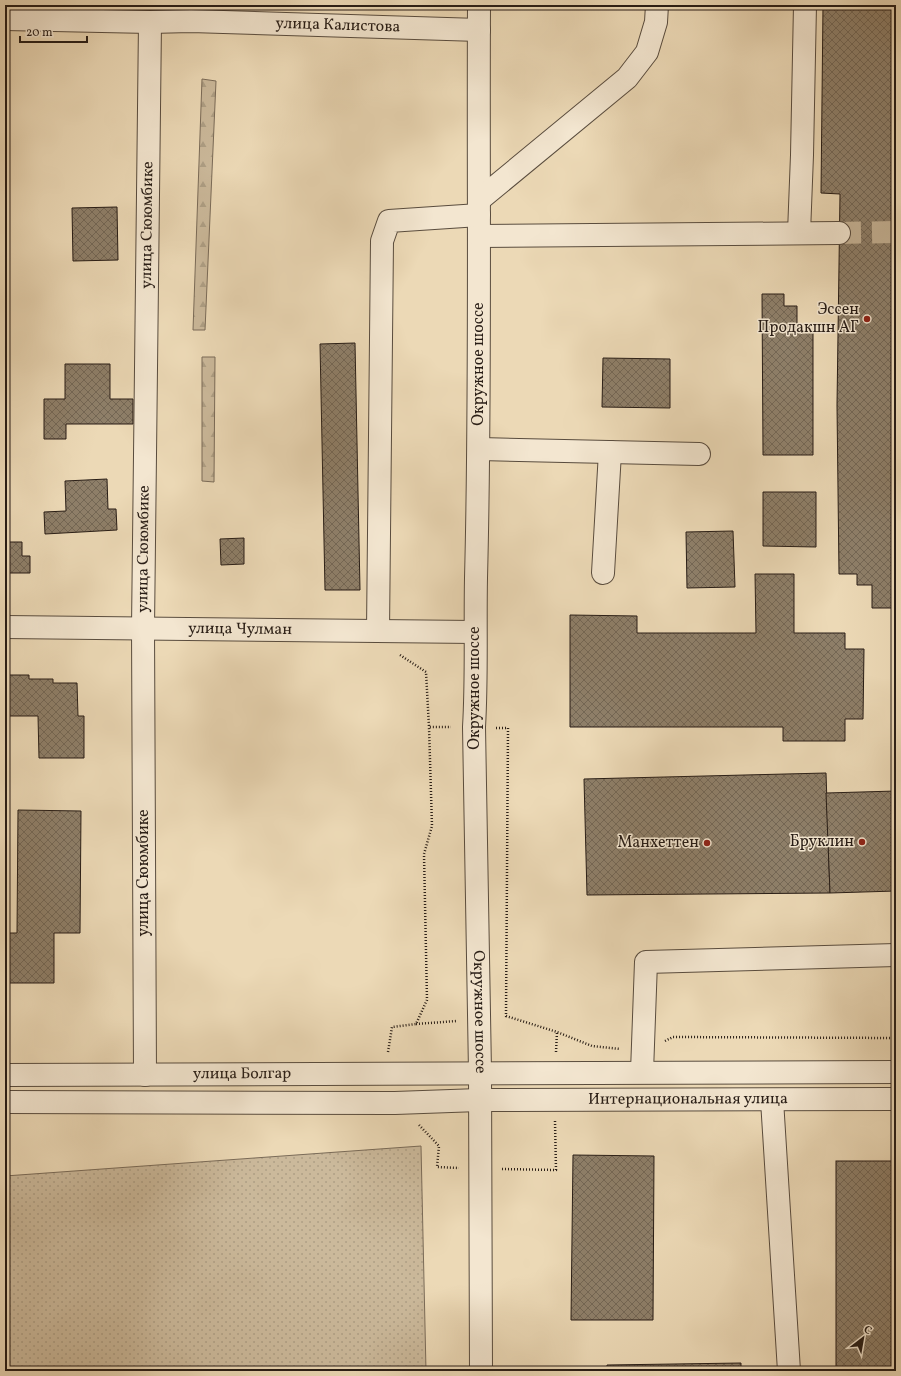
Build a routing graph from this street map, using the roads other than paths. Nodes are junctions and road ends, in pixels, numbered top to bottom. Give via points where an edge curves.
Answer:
1 (479, 5) edge
2 (656, 5) edge
3 (805, 5) edge
4 (191, 13) edge
5 (5, 19) edge
6 (150, 22) junction
7 (478, 30) junction
8 (479, 207) junction
9 (799, 233) junction
10 (839, 233) tunnel mouth
11 (479, 236) junction
12 (480, 450) junction
13 (610, 452) junction
14 (699, 454) dead end
15 (602, 573) dead end
16 (5, 627) edge
17 (143, 628) junction
18 (378, 631) junction
19 (475, 632) junction
20 (896, 955) edge
21 (480, 1072) junction
22 (642, 1072) junction
23 (896, 1072) edge
24 (5, 1075) edge
25 (145, 1075) junction
26 (896, 1099) edge
27 (480, 1100) junction
28 (772, 1100) junction
29 (5, 1102) edge
30 (481, 1371) edge
31 (789, 1371) edge

1 - 7 street, Окружное шоссе
2 - 8 street via 656,22 647,52 627,78
3 - 9 street
4 - 6 street, улица Калистова
4 - 7 street, улица Калистова
5 - 6 street, улица Калистова
6 - 17 street, улица Сююмбике
7 - 8 street, Окружное шоссе
8 - 11 street, Окружное шоссе
8 - 18 street via 390,221 382,242
9 - 10 street
9 - 11 street
11 - 12 street, Окружное шоссе
12 - 13 street
12 - 19 street, Окружное шоссе
13 - 14 street
13 - 15 street
16 - 17 street, улица Чулман
17 - 18 street, улица Чулман
17 - 25 street, улица Сююмбике
18 - 19 street, улица Чулман
19 - 21 street, Окружное шоссе via 474,727
20 - 22 street via 646,962
21 - 22 street, Интернациональная улица
21 - 25 street, улица Болгар
21 - 27 street, Окружное шоссе
22 - 23 street, Интернациональная улица
24 - 25 street, улица Болгар
26 - 28 street, Интернациональная улица
27 - 28 street, Интернациональная улица
27 - 29 street, улица Болгар via 414,1103
27 - 30 street, Окружное шоссе
28 - 31 street

